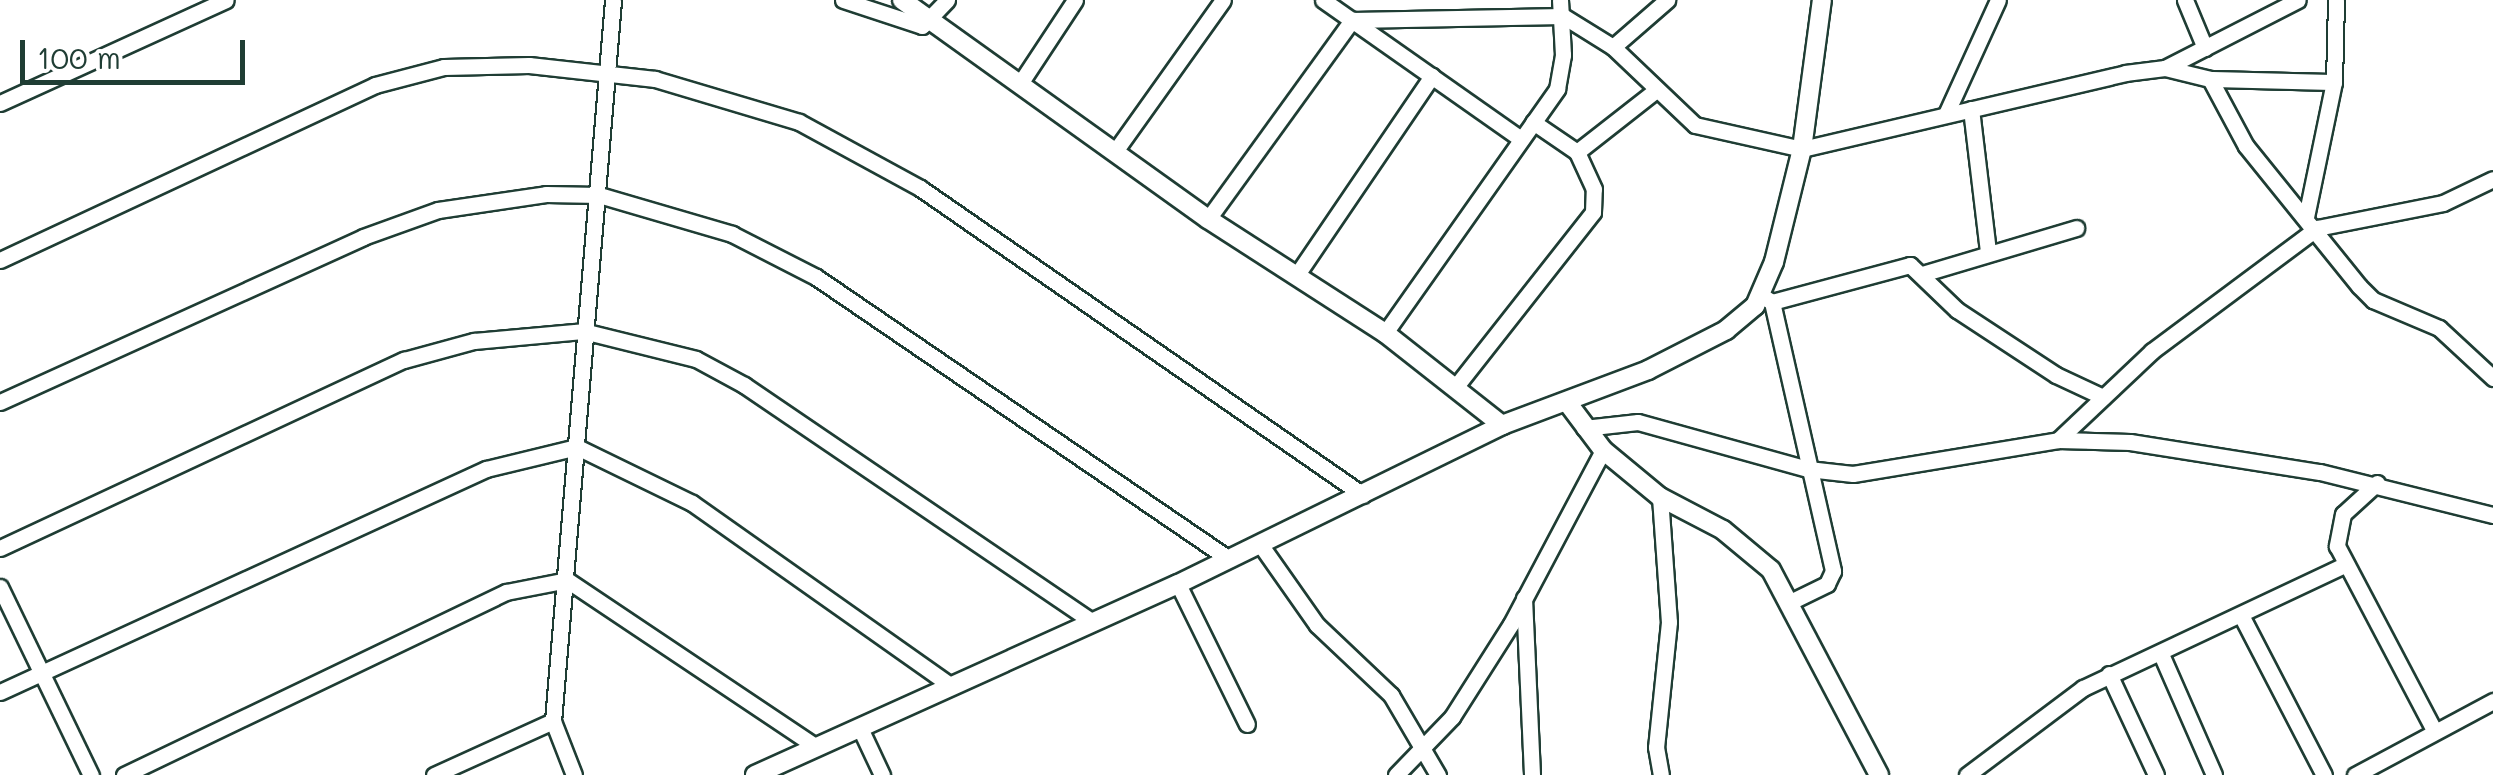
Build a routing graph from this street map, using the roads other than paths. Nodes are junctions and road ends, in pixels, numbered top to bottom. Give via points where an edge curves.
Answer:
1 (226, 0) edge
2 (613, 0) edge
3 (843, 0) edge
4 (902, 0) edge
5 (947, 0) edge
6 (1076, 0) edge
7 (1223, 0) edge
8 (1323, 0) edge
9 (1668, 0) edge
10 (1822, 0) edge
11 (1998, 0) edge
12 (2185, 0) edge
13 (2298, 0) edge
14 (2336, 0) edge
15 (208, 3) edge
16 (1561, 8) edge
17 (932, 20) junction
18 (1352, 20) junction
19 (1613, 47) junction
20 (2205, 48) junction
21 (2165, 68) junction
22 (607, 74) junction
23 (1432, 76) junction
24 (2210, 78) junction
25 (1021, 82) junction
26 (2334, 82) junction
27 (1656, 90) junction
28 (0, 103) edge
29 (1971, 108) junction
30 (1946, 114) junction
31 (1533, 122) junction
32 (1521, 139) junction
33 (1802, 149) junction
34 (1116, 150) junction
35 (1577, 152) junction
36 (2493, 179) edge
37 (598, 194) junction
38 (1208, 219) junction
39 (2311, 223) junction
40 (2076, 228) dead end
41 (1988, 252) junction
42 (0, 260) edge
43 (1922, 274) junction
44 (1296, 276) junction
45 (1767, 299) junction
46 (583, 331) junction
47 (1385, 333) junction
48 (2493, 378) edge
49 (1456, 386) junction
50 (2102, 397) junction
51 (0, 402) edge
52 (1567, 402) junction
53 (1502, 425) junction
54 (1584, 428) junction
55 (2058, 440) junction
56 (576, 447) junction
57 (1603, 450) junction
58 (1808, 469) junction
59 (2377, 483) junction
60 (1363, 495) junction
61 (1660, 497) junction
62 (2493, 514) edge
63 (1260, 544) junction
64 (0, 548) edge
65 (1229, 559) junction
66 (2344, 564) junction
67 (567, 580) junction
68 (1178, 584) junction
69 (0, 587) edge
70 (1524, 598) junction
71 (1790, 602) junction
72 (2242, 617) junction
73 (1093, 622) junction
74 (2161, 654) junction
75 (41, 673) junction
76 (2109, 674) junction
77 (952, 686) junction
78 (0, 692) edge
79 (2493, 701) edge
80 (553, 721) junction
81 (1247, 724) dead end
82 (860, 728) junction
83 (2434, 730) junction
84 (816, 747) junction
85 (1424, 749) junction
86 (91, 775) edge
87 (124, 775) edge
88 (434, 775) edge
89 (574, 775) edge
90 (755, 775) edge
91 (882, 775) edge
92 (1396, 775) edge
93 (1438, 775) edge
94 (1532, 775) edge
95 (1661, 775) edge
96 (1879, 775) edge
97 (1967, 775) edge
98 (2156, 775) edge
99 (2214, 775) edge
100 (2324, 775) edge
101 (2355, 775) edge

1 - 15 street
2 - 22 street
3 - 17 street via 896,22 922,26
4 - 17 street
5 - 17 street
6 - 25 street
7 - 34 street
8 - 18 street
9 - 19 street
10 - 33 street
11 - 30 street
12 - 20 street
13 - 20 street
14 - 26 street
15 - 28 street
16 - 18 street
16 - 19 street
16 - 31 street via 1563,71
17 - 25 street
18 - 23 street
18 - 38 street
19 - 27 street
20 - 21 street
21 - 24 street
21 - 29 street
22 - 37 street
22 - 42 street via 529,65 444,67 375,85
22 - 60 street via 655,79 799,122 920,188
23 - 32 street
23 - 44 street
24 - 26 street
24 - 39 street via 2246,146
25 - 34 street
26 - 39 street
27 - 33 street via 1710,134
27 - 35 street
29 - 30 street
29 - 41 street
30 - 33 street
31 - 32 street
31 - 35 street
32 - 47 street
33 - 45 street
34 - 38 street
35 - 49 street via 1594,189 1593,212
36 - 39 street via 2443,203
37 - 46 street
37 - 51 street via 546,194 438,210 363,237
37 - 65 street via 732,234 816,276
38 - 44 street
39 - 48 street via 2373,300 2439,328
39 - 50 street
40 - 41 street
41 - 43 street
43 - 45 street via 1899,265
43 - 50 street via 1958,310
44 - 47 street
45 - 52 street via 1691,350
45 - 58 street
46 - 56 street
46 - 64 street via 474,342 404,360
46 - 73 street via 696,359 744,385
47 - 49 street
49 - 53 street
50 - 55 street
52 - 53 street
52 - 54 street
53 - 60 street
54 - 57 street
54 - 58 street via 1638,422
55 - 58 street via 1853,474
55 - 59 street via 2130,442
56 - 67 street
56 - 75 street via 486,469
56 - 77 street via 692,503
57 - 61 street
57 - 70 street
58 - 71 street via 1832,580
59 - 62 street
59 - 66 street via 2342,514 2336,530
60 - 63 street
61 - 71 street via 1750,549
61 - 95 street via 1669,622 1656,747
63 - 65 street
63 - 85 street via 1317,625 1391,694
65 - 68 street
66 - 72 street
66 - 83 street
67 - 80 street
67 - 84 street
67 - 87 street via 506,592
68 - 73 street
68 - 81 street
69 - 75 street
70 - 85 street via 1452,718
70 - 94 street
71 - 96 street
72 - 74 street
72 - 100 street
73 - 77 street
74 - 76 street
74 - 99 street
75 - 78 street
75 - 86 street
76 - 97 street
76 - 98 street
77 - 82 street
79 - 83 street
80 - 88 street
80 - 89 street
82 - 84 street
82 - 91 street
83 - 101 street
84 - 90 street
85 - 92 street
85 - 93 street

